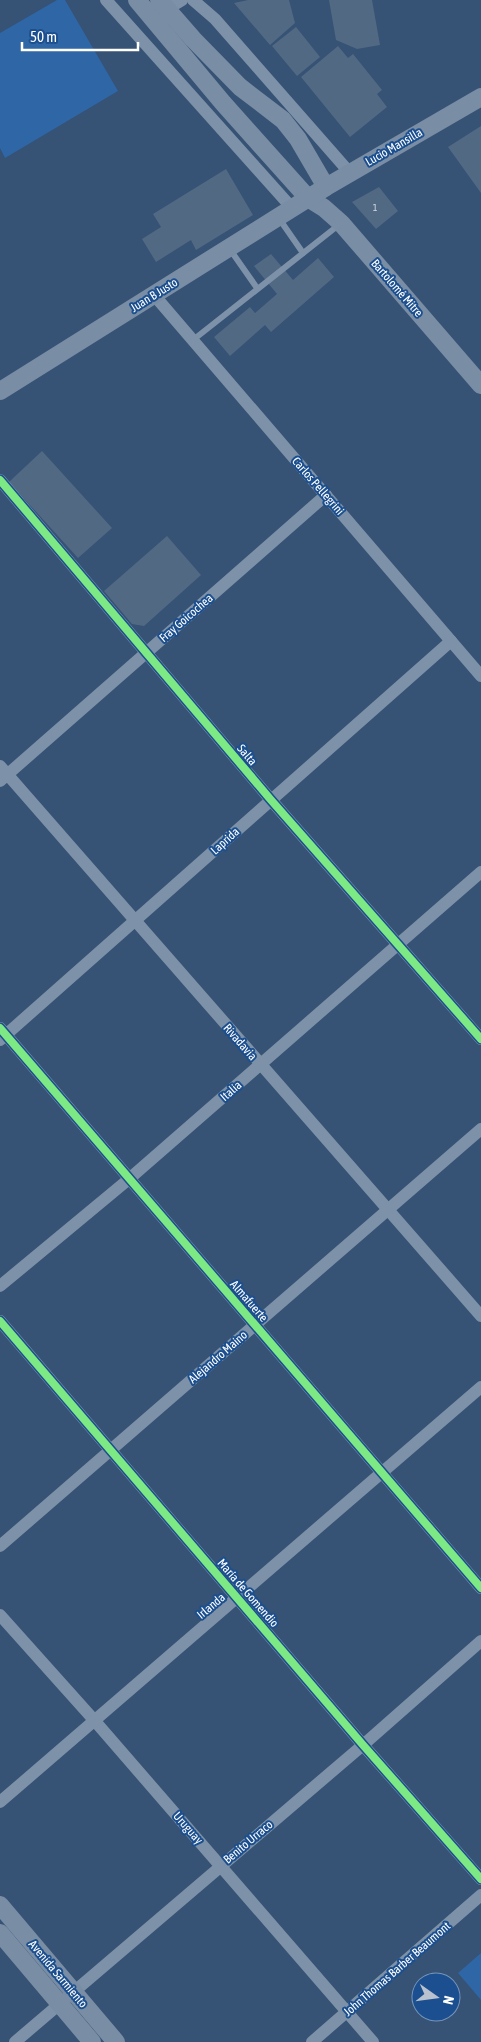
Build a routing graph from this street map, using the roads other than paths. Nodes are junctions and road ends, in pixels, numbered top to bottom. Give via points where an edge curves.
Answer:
1 (106, 0) edge
2 (137, 0) edge
3 (193, 0) edge
4 (169, 3) edge
5 (481, 97) edge
6 (350, 173) junction
7 (326, 187) junction
8 (308, 198) junction
9 (285, 212) junction
10 (341, 223) junction
11 (229, 248) junction
12 (303, 253) junction
13 (257, 288) junction
14 (154, 295) junction
15 (193, 340) junction
16 (481, 385) edge
17 (0, 391) edge
18 (0, 480) edge
19 (326, 496) junction
20 (451, 641) junction
21 (146, 653) junction
22 (481, 676) edge
23 (2, 774) edge
24 (271, 800) junction
25 (481, 872) edge
26 (134, 922) junction
27 (398, 945) junction
28 (2, 1035) edge
29 (481, 1039) edge
30 (260, 1065) junction
31 (481, 1130) edge
32 (129, 1179) junction
33 (388, 1210) junction
34 (0, 1286) edge
35 (481, 1316) edge
36 (0, 1321) edge
37 (255, 1325) junction
38 (481, 1387) edge
39 (111, 1450) junction
40 (382, 1473) junction
41 (0, 1546) edge
42 (481, 1588) edge
43 (238, 1598) junction
44 (0, 1615) edge
45 (481, 1641) edge
46 (94, 1720) junction
47 (363, 1745) junction
48 (0, 1802) edge
49 (221, 1866) junction
50 (481, 1879) edge
51 (481, 1895) edge
52 (0, 1905) edge
53 (0, 1933) edge
54 (72, 1991) junction
55 (59, 2003) junction
56 (349, 2012) junction
57 (15, 2042) edge
58 (92, 2042) edge
59 (116, 2042) edge
60 (312, 2042) edge
61 (373, 2042) edge

1 - 9 street
2 - 8 main road, Bartolomé Mitre
3 - 6 street via 215,19
4 - 7 main road via 240,86 283,120
5 - 6 main road, Lucio Mansilla
6 - 7 main road, Lucio Mansilla
7 - 8 main road, Lucio Mansilla
8 - 9 main road, Juan B Justo
8 - 10 main road, Bartolomé Mitre
9 - 11 main road, Juan B Justo
9 - 12 lane
10 - 12 lane
10 - 16 main road, Bartolomé Mitre
11 - 13 lane
11 - 14 main road, Juan B Justo
12 - 13 lane
13 - 15 lane
14 - 15 street, Carlos Pellegrini
14 - 17 main road, Juan B Justo
15 - 19 street, Carlos Pellegrini
18 - 21 street, Salta
19 - 20 street, Carlos Pellegrini
19 - 21 street, Fray Goicochea
20 - 22 street, Carlos Pellegrini
20 - 24 street, Laprida
21 - 23 street, Fray Goicochea
21 - 24 street, Salta
23 - 26 street, Rivadavia
24 - 26 street, Laprida
24 - 27 street, Salta
25 - 27 street, Italia
26 - 28 street, Laprida
26 - 30 street, Rivadavia
27 - 29 street, Salta
27 - 30 street, Italia
28 - 32 street, Almafuerte
30 - 32 street, Italia
30 - 33 street, Rivadavia
31 - 33 street, Alejandro Maino
32 - 34 street, Italia
32 - 37 street, Almafuerte
33 - 35 street, Rivadavia
33 - 37 street, Alejandro Maino
36 - 39 street, María de Gomendio
37 - 39 street, Alejandro Maino
37 - 40 street, Almafuerte
38 - 40 street, Irlanda
39 - 41 street, Alejandro Maino
39 - 43 street, María de Gomendio
40 - 42 street, Almafuerte
40 - 43 street, Irlanda
43 - 46 street, Irlanda
43 - 47 street, María de Gomendio
44 - 46 street, Uruguay
45 - 47 street, Benito Urraco
46 - 48 street, Irlanda
46 - 49 street, Uruguay
47 - 49 street, Benito Urraco
47 - 50 street, María de Gomendio
49 - 54 street, Benito Urraco
49 - 56 street, Uruguay
51 - 56 street, John Thomas Barber Beaumont
52 - 54 main road, Avenida Sarmiento
53 - 55 main road, Avenida Sarmiento
54 - 55 street, Benito Urraco
54 - 59 main road, Avenida Sarmiento
55 - 57 street, Benito Urraco
55 - 58 main road, Avenida Sarmiento
56 - 60 street, John Thomas Barber Beaumont
56 - 61 street, Uruguay

